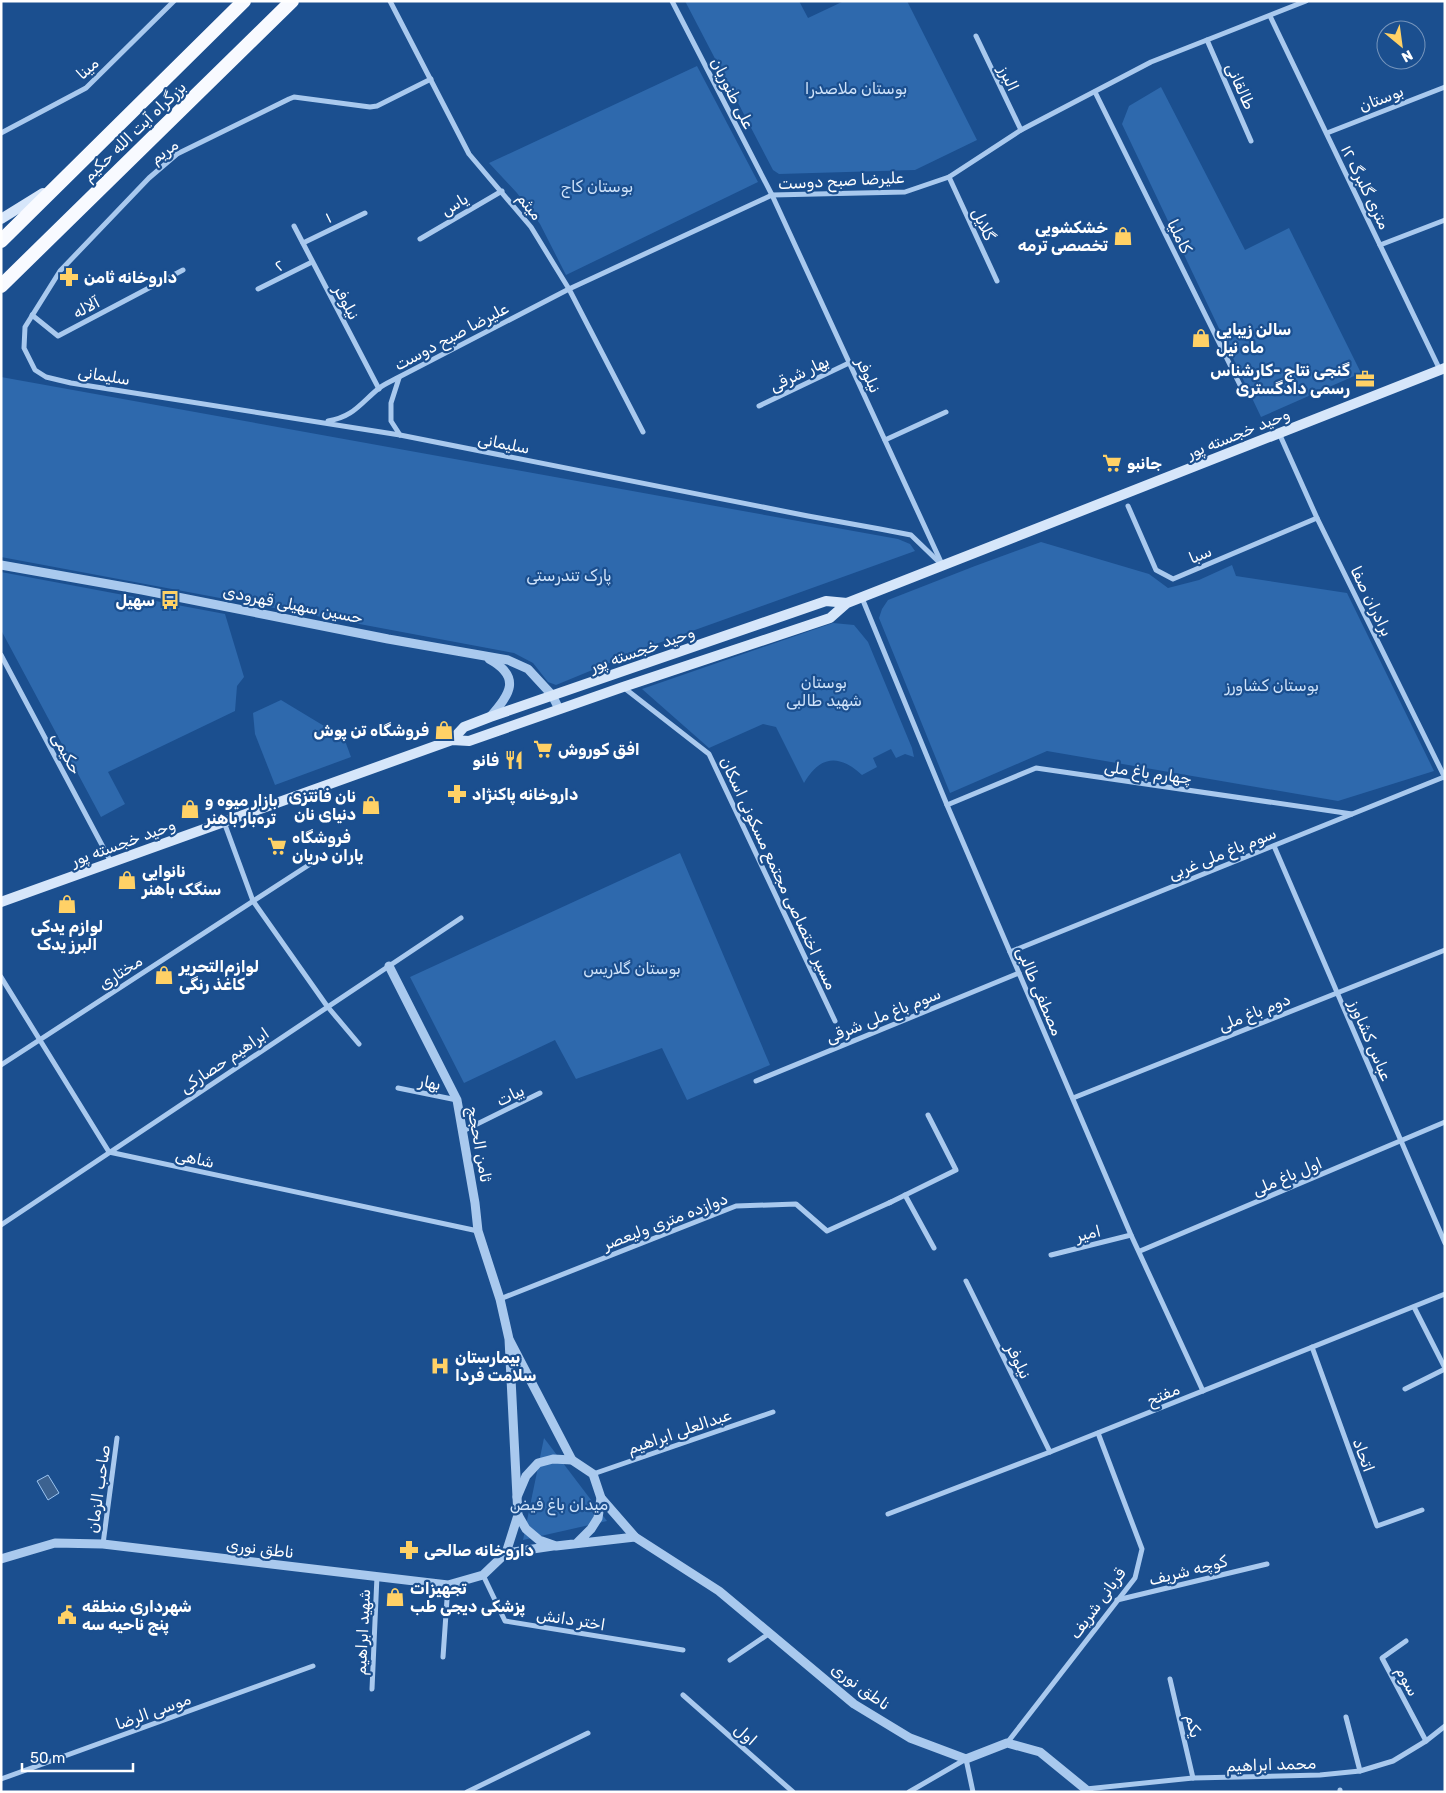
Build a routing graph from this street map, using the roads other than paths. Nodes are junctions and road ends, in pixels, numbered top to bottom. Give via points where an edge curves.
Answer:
1 (174, 1) edge
2 (244, 1) edge
3 (292, 1) edge
4 (390, 1) edge
5 (672, 1) edge
6 (1304, 2) edge
7 (1270, 16) junction
8 (976, 36) dead end
9 (1207, 40) junction
10 (431, 79) junction
11 (1445, 87) edge
12 (1095, 92) junction
13 (1020, 130) junction
14 (1, 133) edge
15 (1326, 133) junction
16 (1251, 141) dead end
17 (67, 177) junction
18 (949, 177) junction
19 (502, 191) junction
20 (772, 196) junction
21 (365, 213) dead end
22 (1, 219) edge
23 (1445, 220) edge
24 (294, 226) dead end
25 (420, 239) dead end
26 (1, 241) edge
27 (303, 243) junction
28 (1380, 245) junction
29 (312, 262) junction
30 (183, 270) dead end
31 (997, 281) dead end
32 (1, 286) edge
33 (258, 289) dead end
34 (569, 289) junction
35 (32, 315) junction
36 (849, 363) junction
37 (1442, 369) edge
38 (46, 377) joint
39 (399, 377) junction
40 (379, 389) junction
41 (1243, 391) dead end
42 (759, 406) dead end
43 (946, 412) dead end
44 (325, 422) junction
45 (643, 432) dead end
46 (1280, 433) junction
47 (400, 435) junction
48 (885, 440) junction
49 (1128, 506) dead end
50 (1318, 518) junction
51 (1, 565) edge
52 (943, 566) junction
53 (862, 598) junction
54 (847, 604) junction
55 (1, 655) edge
56 (482, 655) junction
57 (623, 687) junction
58 (552, 695) junction
59 (559, 709) junction
60 (490, 717) junction
61 (452, 740) junction
62 (1444, 778) edge
63 (946, 805) junction
64 (1352, 814) junction
65 (224, 822) junction
66 (1274, 846) junction
67 (318, 859) dead end
68 (111, 862) junction
69 (253, 901) junction
70 (1, 902) edge
71 (461, 918) dead end
72 (1445, 950) edge
73 (1010, 952) junction
74 (389, 966) junction
75 (1019, 973) junction
76 (1, 977) edge
77 (1337, 992) junction
78 (328, 1006) junction
79 (835, 1021) dead end
80 (39, 1040) junction
81 (359, 1044) dead end
82 (1, 1065) edge
83 (756, 1081) dead end
84 (398, 1088) dead end
85 (540, 1093) dead end
86 (1073, 1098) junction
87 (457, 1100) junction
88 (928, 1115) dead end
89 (1445, 1122) edge
90 (463, 1131) junction
91 (1401, 1142) junction
92 (109, 1152) junction
93 (905, 1195) junction
94 (891, 1202) dead end
95 (883, 1205) junction
96 (1, 1225) edge
97 (478, 1231) junction
98 (1131, 1234) junction
99 (1445, 1243) edge
100 (934, 1248) dead end
101 (1140, 1251) junction
102 (1051, 1255) dead end
103 (966, 1281) dead end
104 (1445, 1294) edge
105 (500, 1299) junction
106 (1414, 1307) junction
107 (509, 1339) junction
108 (1312, 1348) junction
109 (1445, 1369) edge
110 (1405, 1389) dead end
111 (1203, 1392) junction
112 (773, 1412) dead end
113 (1098, 1434) junction
114 (117, 1438) dead end
115 (1050, 1452) junction
116 (572, 1460) junction
117 (593, 1474) junction
118 (517, 1497) junction
119 (601, 1498) junction
120 (1422, 1510) dead end
121 (888, 1514) dead end
122 (518, 1515) junction
123 (635, 1537) junction
124 (577, 1543) junction
125 (103, 1544) junction
126 (556, 1546) junction
127 (506, 1553) junction
128 (1, 1559) edge
129 (1267, 1564) dead end
130 (484, 1575) junction
131 (377, 1576) junction
132 (448, 1585) junction
133 (1116, 1601) junction
134 (770, 1633) junction
135 (1406, 1641) dead end
136 (683, 1650) dead end
137 (443, 1657) dead end
138 (730, 1660) dead end
139 (314, 1666) dead end
140 (1170, 1679) dead end
141 (372, 1689) dead end
142 (683, 1695) dead end
143 (1346, 1717) dead end
144 (1445, 1726) edge
145 (588, 1733) dead end
146 (1426, 1741) junction
147 (1007, 1743) junction
148 (966, 1759) junction
149 (1360, 1771) junction
150 (1193, 1778) junction
151 (1, 1779) edge
152 (1087, 1790) edge
153 (467, 1792) edge
154 (793, 1792) edge
155 (909, 1792) edge
156 (974, 1792) edge

1 - 14 street, مینا via 86,88
2 - 17 highway, بزرگراه آیت الله حکیم
3 - 32 highway, بزرگراه آیت الله حکیم
4 - 10 street, میثم
5 - 20 street, علی طنوریان
6 - 7 street, علیرضا صبح دوست
7 - 9 street, علیرضا صبح دوست
7 - 15 street, ۱۲ متری گلبرگ
8 - 13 street, البرز
9 - 12 street, علیرضا صبح دوست via 1151,62
9 - 16 street, طالقانی
10 - 19 street, میثم via 469,154
10 - 35 street, مریم via 370,107 289,99 177,154 149,178 60,272
11 - 15 street, بوستان
12 - 13 street, علیرضا صبح دوست
12 - 41 street, کاملیا
13 - 18 street, علیرضا صبح دوست
15 - 28 street, ۱۲ متری گلبرگ
17 - 22 main road
17 - 26 highway, بزرگراه آیت الله حکیم
18 - 20 street, علیرضا صبح دوست via 905,192
18 - 31 street, گلایل
19 - 25 street, یاس
19 - 34 street, میثم via 531,227
20 - 34 street, علیرضا صبح دوست
20 - 36 street, نیلوفر
21 - 27 street, ۱
23 - 28 street
24 - 27 street, نیلوفر
27 - 29 street, نیلوفر
28 - 37 street, ۱۲ متری گلبرگ
29 - 33 street, ۲
29 - 40 street, نیلوفر
30 - 35 street, آلاله via 58,336
34 - 39 street, علیرضا صبح دوست
34 - 45 street, میثم
35 - 38 street, مریم via 25,327 24,348 36,370
36 - 42 street, بهار شرقی
36 - 48 street, نیلوفر
37 - 46 main road, وحید خجسته پور
38 - 44 street, سلیمانی
39 - 40 street, علیرضا صبح دوست
39 - 47 street via 391,403 391,422
40 - 44 street, علیرضا صبح دوست via 356,410
43 - 48 street
44 - 47 street, سلیمانی
46 - 50 street, برادران صفا
46 - 52 main road, وحید خجسته پور
47 - 52 street, سلیمانی via 911,535
48 - 52 street, نیلوفر
49 - 50 street, سبا via 1156,570 1173,579
50 - 62 street, برادران صفا
51 - 56 street, حسین سهیلی قهرودی
52 - 53 main road, وحید خجسته پور
53 - 54 main road, وحید خجسته پور
53 - 63 street, مصطفی طالبی
54 - 57 main road, وحید خجسته پور via 830,618
54 - 58 main road, وحید خجسته پور via 826,601
55 - 68 street, حکیمی
56 - 58 street, حسین سهیلی قهرودی via 520,664
56 - 60 street via 504,669 511,684 506,699
57 - 59 main road, وحید خجسته پور
57 - 79 street, مسیر اختصاصی مجتمع مسکونی اسکان via 709,754
58 - 59 street, حسین سهیلی قهرودی
58 - 60 main road, وحید خجسته پور
59 - 61 main road, وحید خجسته پور via 470,741
60 - 61 main road, وحید خجسته پور via 464,727
61 - 65 main road, وحید خجسته پور
62 - 64 street, سوم باغ ملی غربی
63 - 64 street, چهارم باغ ملی via 1036,768
63 - 73 street, مصطفی طالبی
64 - 66 street, سوم باغ ملی غربی
65 - 68 main road, وحید خجسته پور
65 - 69 street
66 - 73 street, سوم باغ ملی غربی
66 - 77 street, عباس کشاورز
67 - 69 street, مختاری
68 - 70 main road, وحید خجسته پور
69 - 78 street
69 - 80 street, مختاری
71 - 74 street, ابراهیم حصارکی
72 - 77 street, دوم باغ ملی
73 - 75 street, مصطفی طالبی
74 - 78 street, ابراهیم حصارکی
74 - 87 street, ثامن الحجج
75 - 83 street, سوم باغ ملی شرقی
75 - 86 street, مصطفی طالبی
76 - 80 street
77 - 86 street, دوم باغ ملی
77 - 91 street, عباس کشاورز
78 - 81 street
78 - 92 street, ابراهیم حصارکی
80 - 82 street, مختاری
80 - 92 street
84 - 87 street, بهار
85 - 90 street, بیات
86 - 98 street, مصطفی طالبی
87 - 90 street, ثامن الحجج
88 - 93 street via 956,1170
89 - 91 street, اول باغ ملی
90 - 97 street, ثامن الحجج
91 - 99 street, عباس کشاورز
91 - 101 street, اول باغ ملی
92 - 96 street, ابراهیم حصارکی
92 - 97 street, شاهی
93 - 95 street
93 - 100 street
94 - 95 street, دوازده متری ولیعصر
95 - 105 street, دوازده متری ولیعصر via 827,1231 796,1204 736,1206
97 - 105 street, ثامن الحجج
98 - 101 street, مصطفی طالبی
98 - 102 street, امیر
101 - 111 street, مصطفی طالبی
103 - 115 street, نیلوفر
104 - 106 street, مفتح
105 - 107 street, ثامن الحجج
106 - 108 street, مفتح
106 - 109 street
107 - 116 street
107 - 118 street
108 - 111 street, مفتح
108 - 120 street, اتحاد via 1377,1526
109 - 110 street
111 - 113 street, مفتح
112 - 117 street, عبدالعلی ابراهیم
113 - 115 street, مفتح
113 - 133 street, قربانی شریف via 1142,1549 1135,1578
114 - 125 street, صاحب الزمان
115 - 121 street, مفتح
116 - 117 street
116 - 118 street via 553,1459 538,1463 526,1476
117 - 119 street
118 - 122 street
119 - 123 street
119 - 124 street via 598,1518
122 - 126 street via 526,1529 539,1540
122 - 127 street
123 - 124 street
123 - 134 street, ناطق نوری via 719,1591
124 - 126 street
125 - 128 street, ناطق نوری via 55,1543
125 - 131 street, ناطق نوری
126 - 127 street
127 - 130 street, ناطق نوری
129 - 133 street, کوچه شریف
130 - 132 street, ناطق نوری
130 - 136 street, اختر دانش via 505,1622
131 - 132 street, ناطق نوری
131 - 141 street, شهید ابراهیم
132 - 137 street
133 - 147 street, قربانی شریف
134 - 138 street
134 - 148 street, ناطق نوری via 854,1704 910,1738
135 - 146 street, سوم via 1382,1658
139 - 151 street, موسی الرضا
140 - 150 street, یکم
142 - 154 street, اول
143 - 149 street
144 - 146 street, محمد ابراهیم
145 - 153 street
146 - 149 street, محمد ابراهیم via 1392,1761
147 - 148 street
147 - 152 street via 1040,1752
148 - 155 street
148 - 156 street
149 - 150 street, محمد ابراهیم
150 - 152 street, محمد ابراهیم

